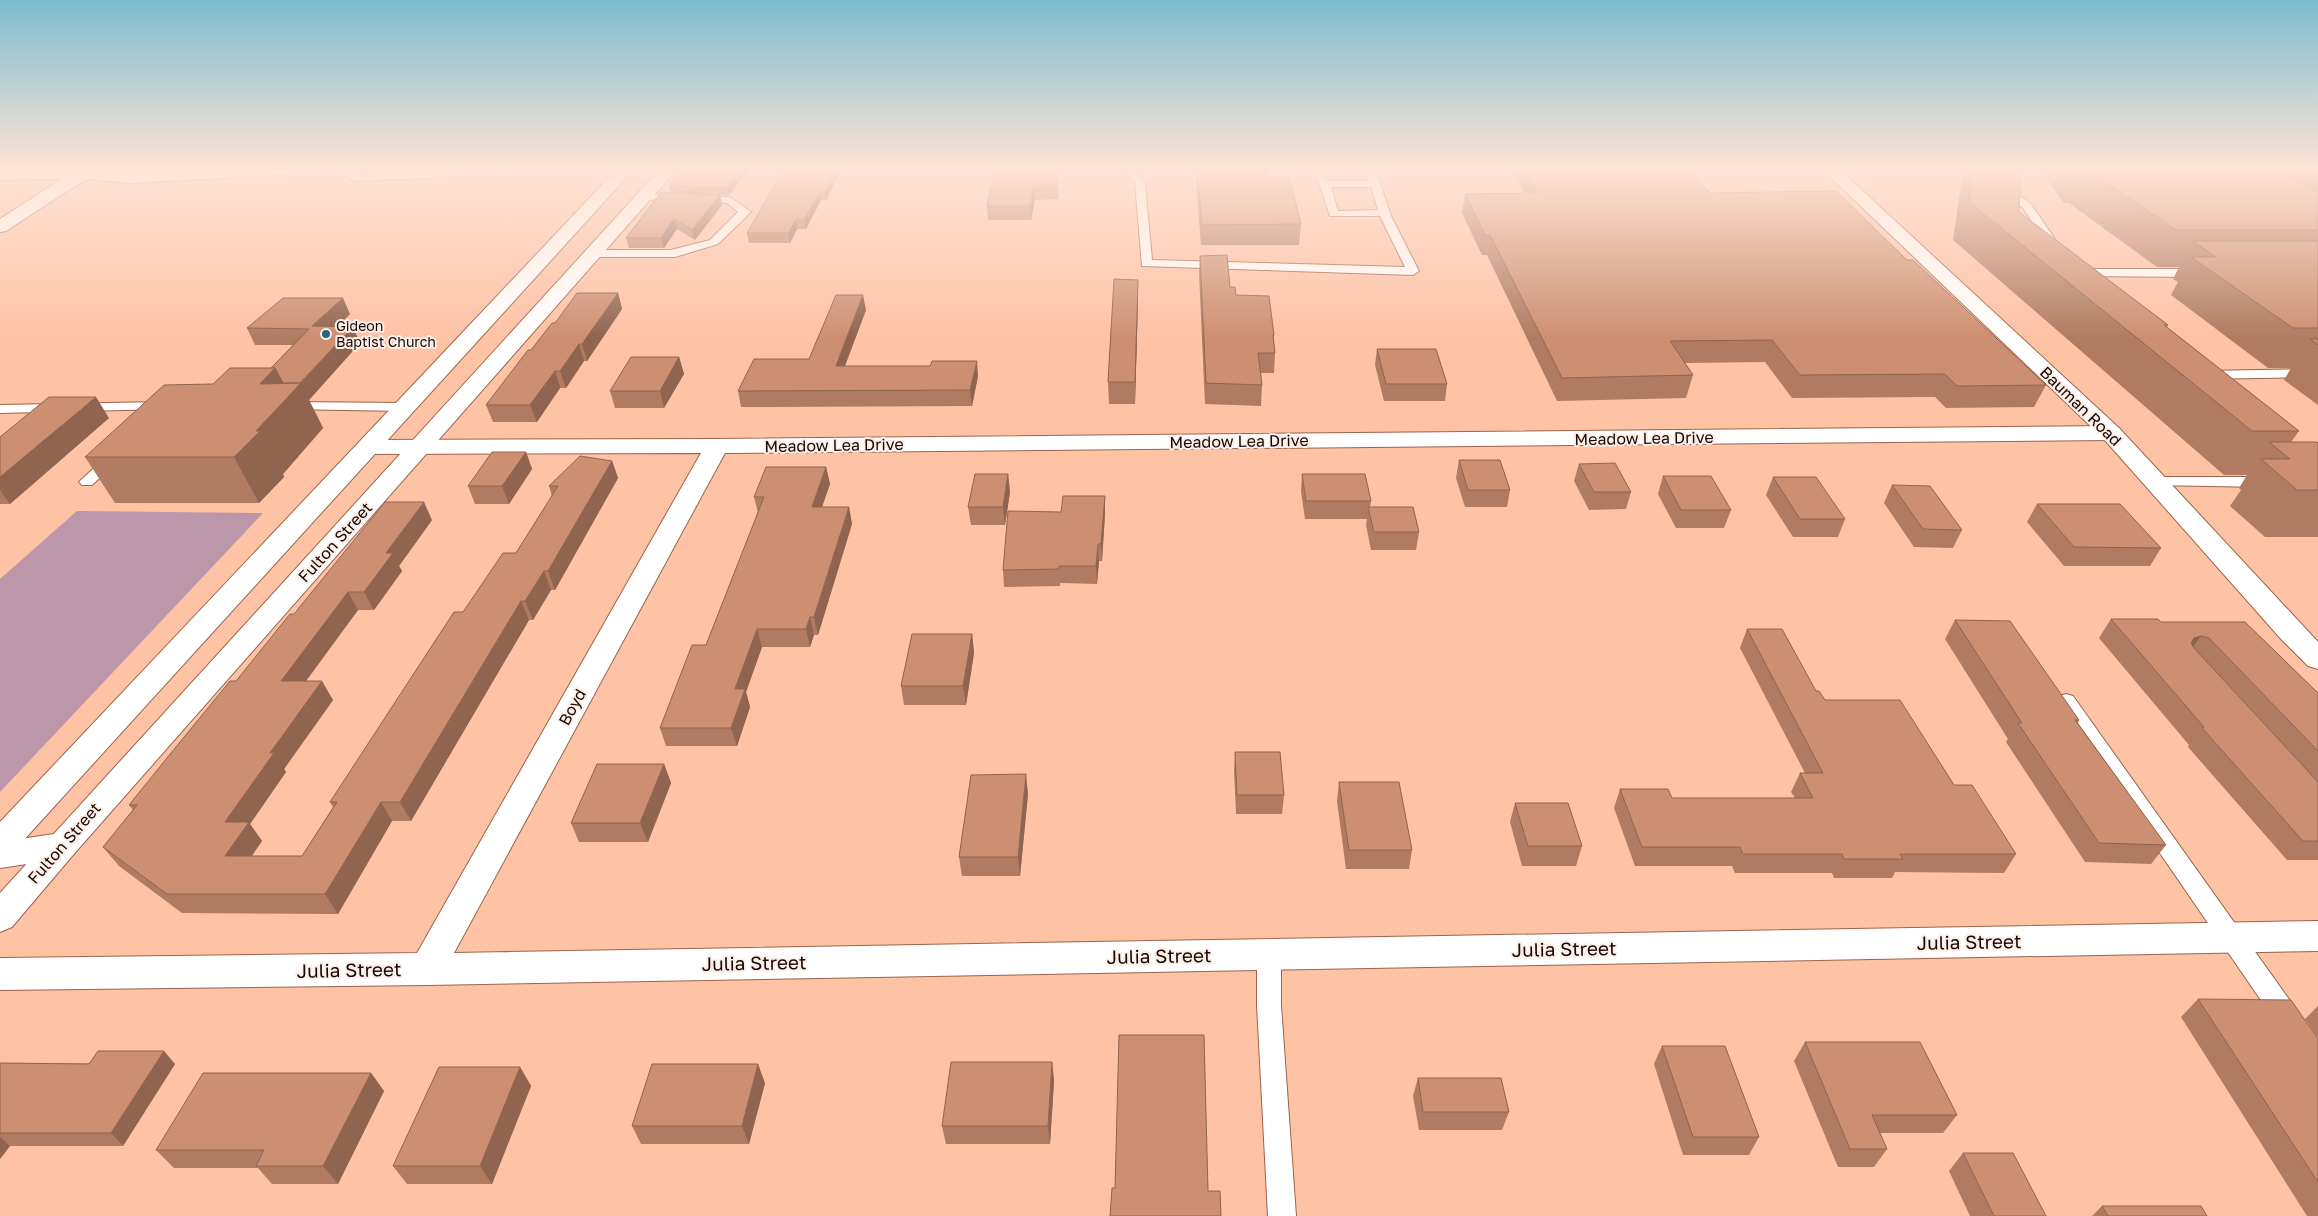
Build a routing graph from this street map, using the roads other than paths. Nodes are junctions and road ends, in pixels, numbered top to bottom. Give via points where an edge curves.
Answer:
1 (575, 225) edge
2 (620, 225) edge
3 (732, 225) edge
4 (1143, 225) edge
5 (1390, 225) edge
6 (1889, 225) edge
7 (2039, 225) edge
8 (594, 254) junction
9 (2079, 273) junction
10 (2209, 273) edge
11 (2094, 286) edge
12 (2318, 373) edge
13 (2212, 387) edge
14 (275, 406) edge
15 (405, 408) junction
16 (0, 409) edge
17 (154, 419) edge
18 (2111, 433) junction
19 (718, 446) junction
20 (368, 447) junction
21 (421, 447) junction
22 (121, 450) edge
23 (87, 482) dead end
24 (2155, 482) junction
25 (2281, 482) edge
26 (2318, 659) edge
27 (2056, 687) edge
28 (0, 844) edge
29 (61, 846) junction
30 (0, 856) edge
31 (0, 916) edge
32 (2318, 936) edge
33 (2232, 938) junction
34 (1269, 954) junction
35 (428, 969) junction
36 (0, 974) edge
37 (2302, 1038) edge
38 (1282, 1216) edge

1 - 15 street
2 - 8 street, Fulton Street
3 - 8 lane via 714,242 671,254
4 - 5 lane via 1146,263 1413,271
6 - 18 street, Bauman Road
7 - 9 lane via 2062,259
8 - 21 street, Fulton Street
9 - 10 lane
9 - 11 lane
12 - 13 lane via 2193,372
14 - 15 lane
15 - 20 street
16 - 17 lane via 173,406
18 - 19 street, Meadow Lea Drive
18 - 24 street, Bauman Road
19 - 21 street, Meadow Lea Drive
19 - 35 street, Boyd
20 - 21 street, Meadow Lea Drive
20 - 28 street
21 - 29 street, Fulton Street
22 - 23 lane
24 - 25 lane
24 - 26 street, Bauman Road
27 - 33 lane
29 - 30 street
29 - 31 street, Fulton Street
32 - 33 street, Julia Street
33 - 34 street, Julia Street
33 - 37 lane
34 - 35 street, Julia Street
34 - 38 lane via 1269,1005
35 - 36 street, Julia Street

